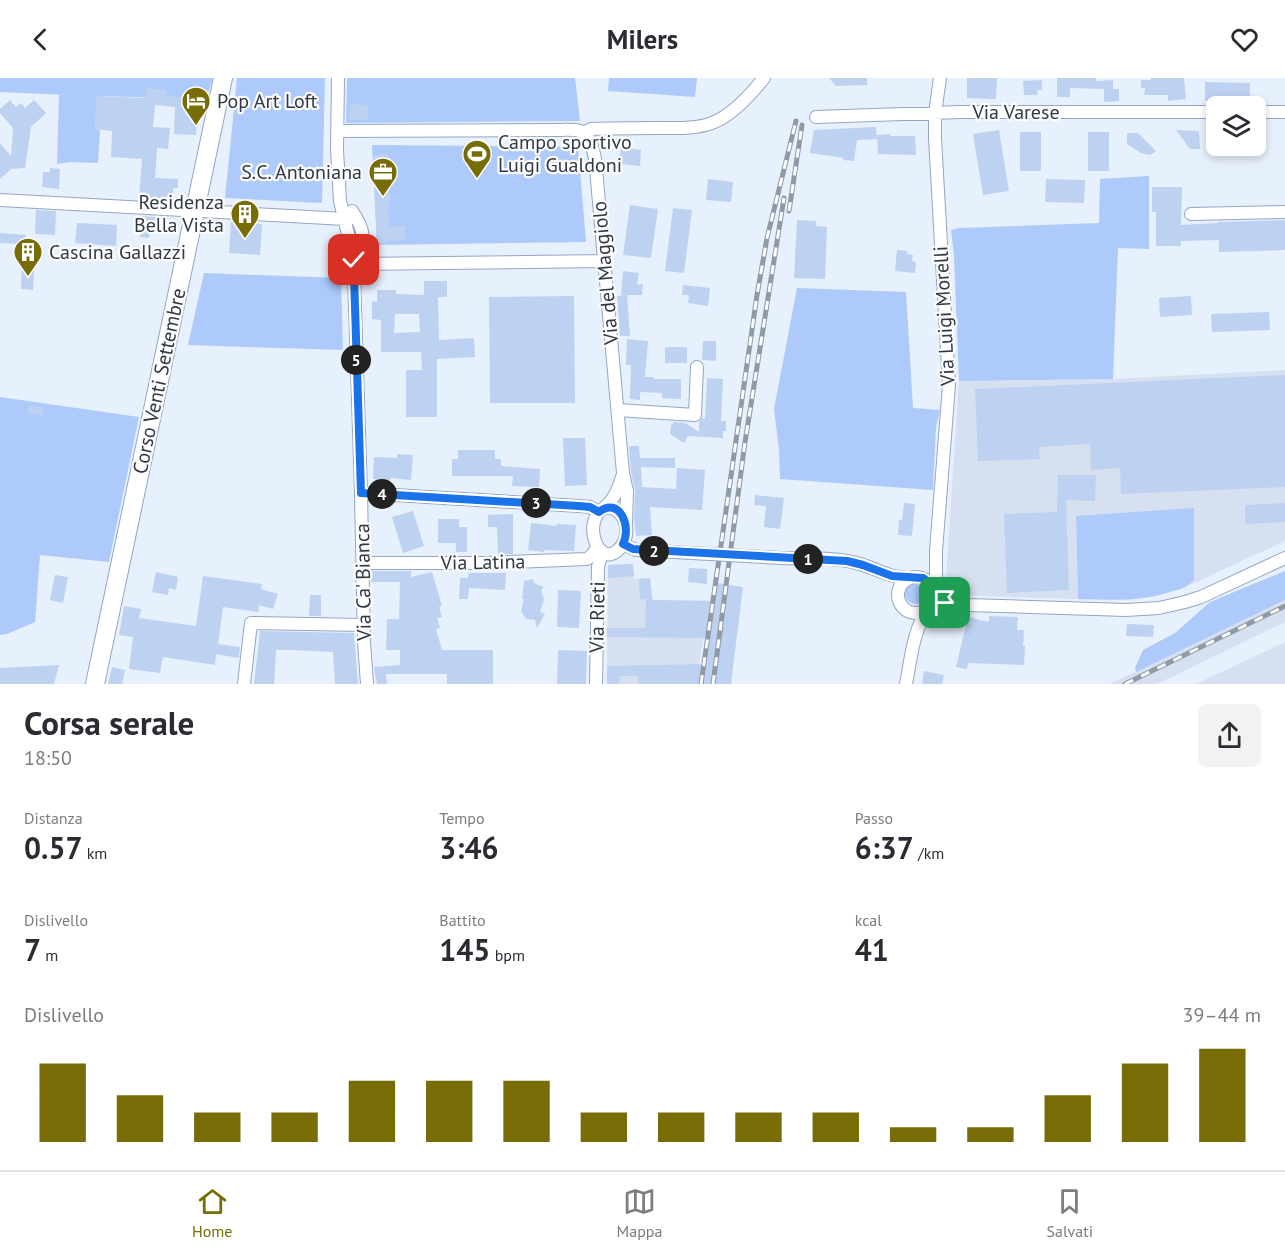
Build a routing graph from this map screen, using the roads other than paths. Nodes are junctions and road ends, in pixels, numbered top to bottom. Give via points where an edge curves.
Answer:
1 (223, 78) edge
2 (338, 78) edge
3 (764, 78) edge
4 (940, 78) edge
5 (935, 112) junction
6 (1206, 112) edge
7 (1266, 112) edge
8 (1285, 112) edge
9 (816, 117) dead end
10 (337, 131) junction
11 (583, 133) junction
12 (0, 200) edge
13 (195, 211) junction
14 (1285, 213) edge
15 (1191, 214) dead end
16 (351, 218) junction
17 (604, 261) junction
18 (354, 262) junction
19 (697, 367) dead end
20 (618, 410) junction
21 (623, 472) junction
22 (361, 493) junction
23 (601, 510) junction
24 (626, 524) junction
25 (623, 544) junction
26 (600, 550) junction
27 (936, 553) junction
28 (1285, 558) edge
29 (362, 563) junction
30 (878, 572) junction
31 (914, 577) junction
32 (935, 594) junction
33 (898, 596) junction
34 (928, 609) junction
35 (909, 612) junction
36 (363, 625) junction
37 (916, 634) junction
38 (95, 684) edge
39 (244, 684) edge
40 (367, 684) edge
41 (596, 684) edge
42 (906, 684) edge

1 - 13 street, Corso Venti Settembre
2 - 10 street, Via Ca' Bianca
3 - 11 street via 726,114 704,125 591,129
4 - 5 street, Via Luigi Morelli
5 - 6 street, Via Varese
5 - 9 street, Via Varese
5 - 27 street, Via Luigi Morelli via 949,385
7 - 8 street
10 - 11 street
10 - 16 street, Via Ca' Bianca via 340,201
11 - 17 street, Via del Maggiolo via 595,161
12 - 13 street
13 - 16 street
13 - 38 street, Corso Venti Settembre
14 - 15 street
16 - 18 street, Via Ca' Bianca via 349,240
17 - 18 street
17 - 20 street, Via del Maggiolo
18 - 22 street, Via Ca' Bianca
19 - 20 street via 695,415
20 - 21 street, Via del Maggiolo
21 - 23 street, Via del Maggiolo via 616,494
21 - 24 street, Via del Maggiolo
22 - 23 street
22 - 29 street, Via Ca' Bianca
23 - 24 street via 617,511
23 - 26 street via 593,527
24 - 25 street
25 - 26 street via 613,553
25 - 30 street, bridge via 636,550 847,561
26 - 29 street, Via Latina via 587,559
26 - 41 street, Via Rieti
27 - 31 street via 930,565
27 - 32 street, Via Luigi Morelli
28 - 32 street via 1201,597 1159,608 968,605 945,603
29 - 36 street, Via Ca' Bianca
30 - 31 street
30 - 33 street
31 - 32 street via 929,581
31 - 33 street via 901,585
32 - 34 street
33 - 35 street
34 - 35 street via 916,614
34 - 37 street
35 - 37 street
36 - 39 street via 251,623
36 - 40 street, Via Ca' Bianca
37 - 42 street

